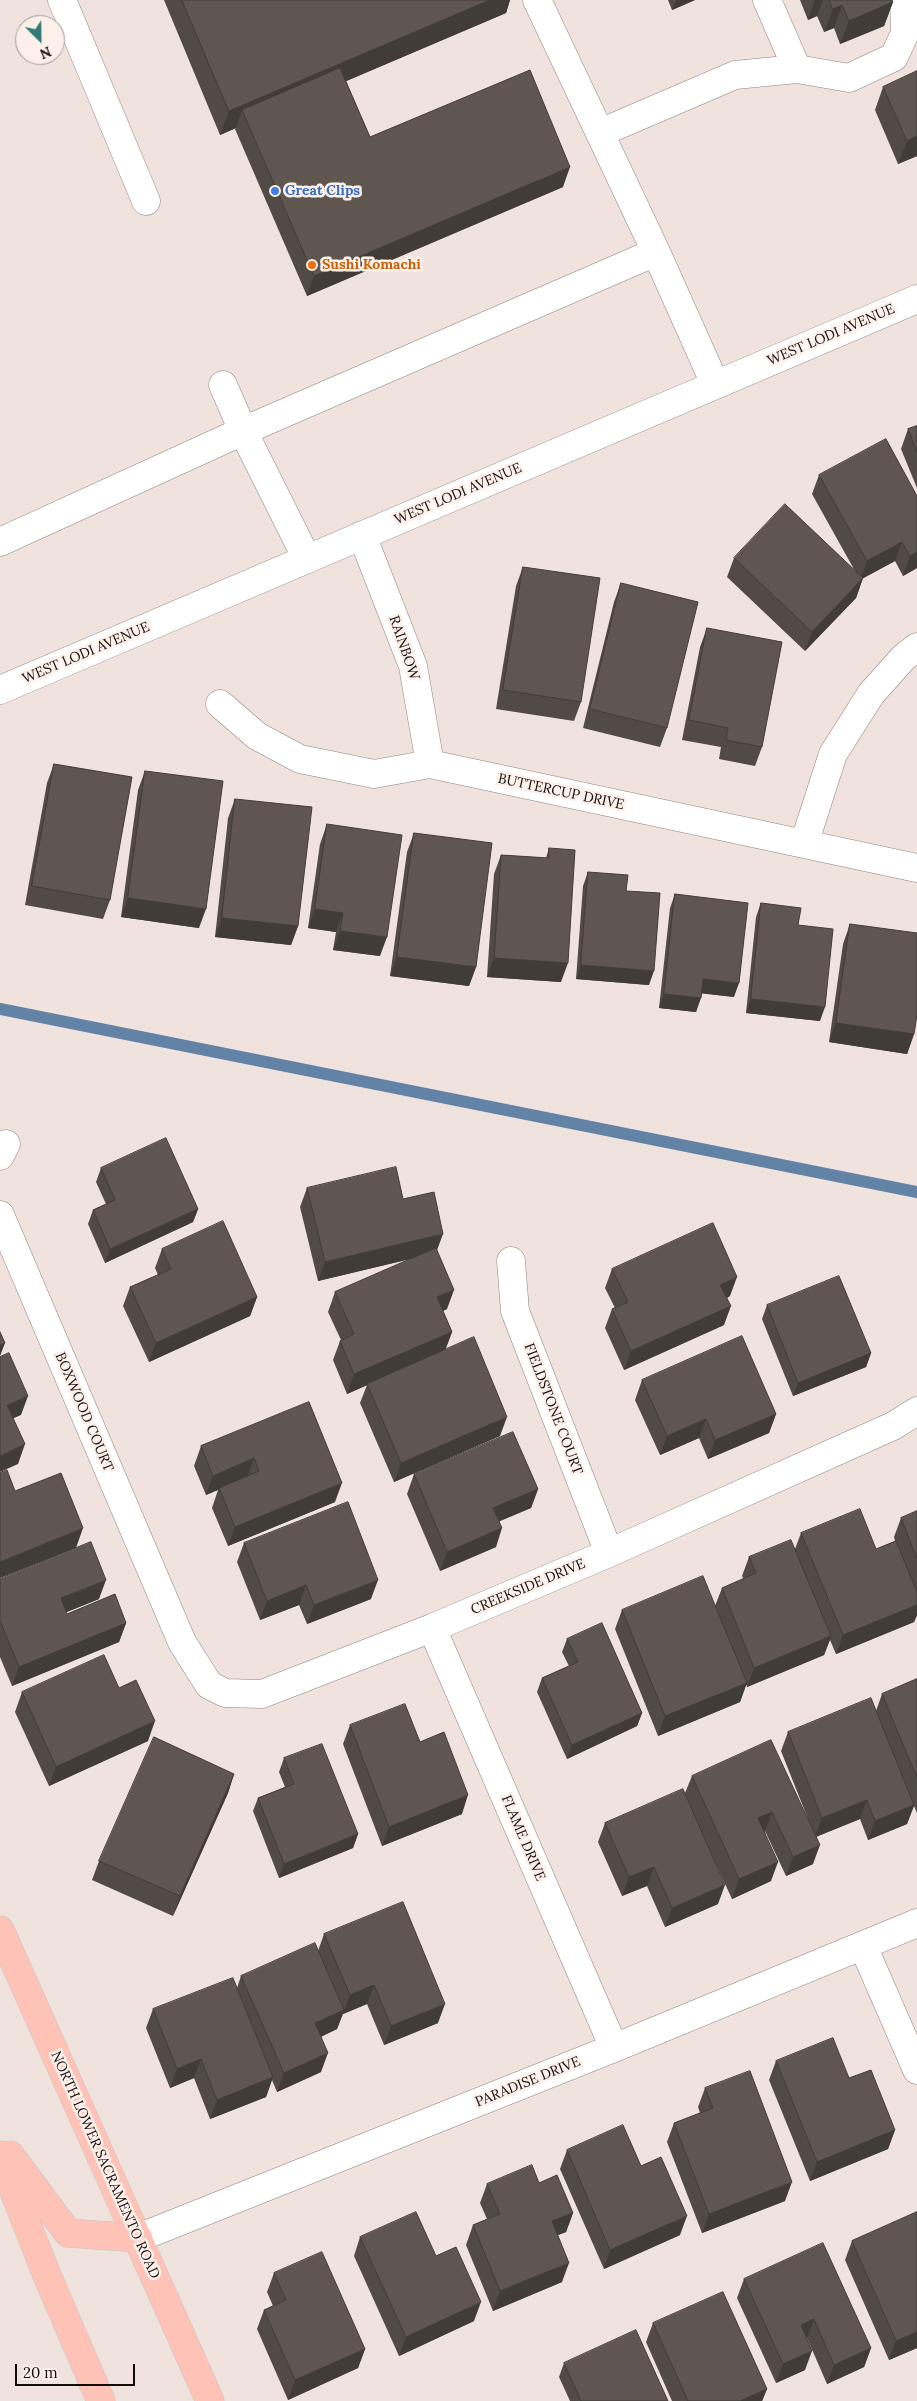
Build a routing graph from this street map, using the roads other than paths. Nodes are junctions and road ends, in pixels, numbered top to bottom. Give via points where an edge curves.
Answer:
1 (62, 0) edge
2 (537, 0) edge
3 (767, 0) edge
4 (904, 0) edge
5 (797, 69) junction
6 (600, 133) junction
7 (146, 201) dead end
8 (656, 252) junction
9 (917, 300) edge
10 (715, 384) junction
11 (223, 385) dead end
12 (243, 431) junction
13 (362, 535) junction
14 (0, 542) edge
15 (307, 558) junction
16 (917, 647) edge
17 (0, 690) edge
18 (220, 704) dead end
19 (430, 764) junction
20 (804, 844) junction
21 (917, 868) edge
22 (0, 1215) edge
23 (511, 1261) dead end
24 (917, 1411) edge
25 (609, 1553) junction
26 (168, 1610) joint
27 (432, 1628) junction
28 (917, 1923) edge
29 (0, 1930) edge
30 (863, 1946) junction
31 (614, 2048) junction
32 (917, 2070) edge
33 (0, 2142) edge
34 (0, 2155) edge
35 (138, 2238) junction
36 (101, 2401) edge
37 (210, 2401) edge

1 - 7 street
2 - 6 street
3 - 5 street
4 - 5 street via 905,33 894,57 849,78
5 - 6 street via 735,75
6 - 8 street
8 - 10 street
8 - 12 street
9 - 10 street, WEST LODI AVENUE
10 - 13 street, WEST LODI AVENUE
11 - 12 street
12 - 14 street
12 - 15 street
13 - 15 street, WEST LODI AVENUE
13 - 19 street, RAINBOW via 413,666
15 - 17 street, WEST LODI AVENUE
16 - 20 street via 871,694 833,754
18 - 19 street, BUTTERCUP DRIVE via 257,736 300,759 374,774
19 - 20 street, BUTTERCUP DRIVE
20 - 21 street, BUTTERCUP DRIVE
22 - 26 street, BOXWOOD COURT
23 - 25 street, FIELDSTONE COURT via 515,1311
24 - 25 street, CREEKSIDE DRIVE via 893,1426
25 - 27 street, CREEKSIDE DRIVE
26 - 27 street, CREEKSIDE DRIVE via 182,1642 209,1685 225,1693 262,1694
27 - 31 street, FLAME DRIVE
28 - 30 street, PARADISE DRIVE
29 - 35 main road, NORTH LOWER SACRAMENTO ROAD
30 - 31 street, PARADISE DRIVE
30 - 32 street
31 - 35 street, PARADISE DRIVE
33 - 35 main road via 68,2233
34 - 36 main road
35 - 37 main road, NORTH LOWER SACRAMENTO ROAD

